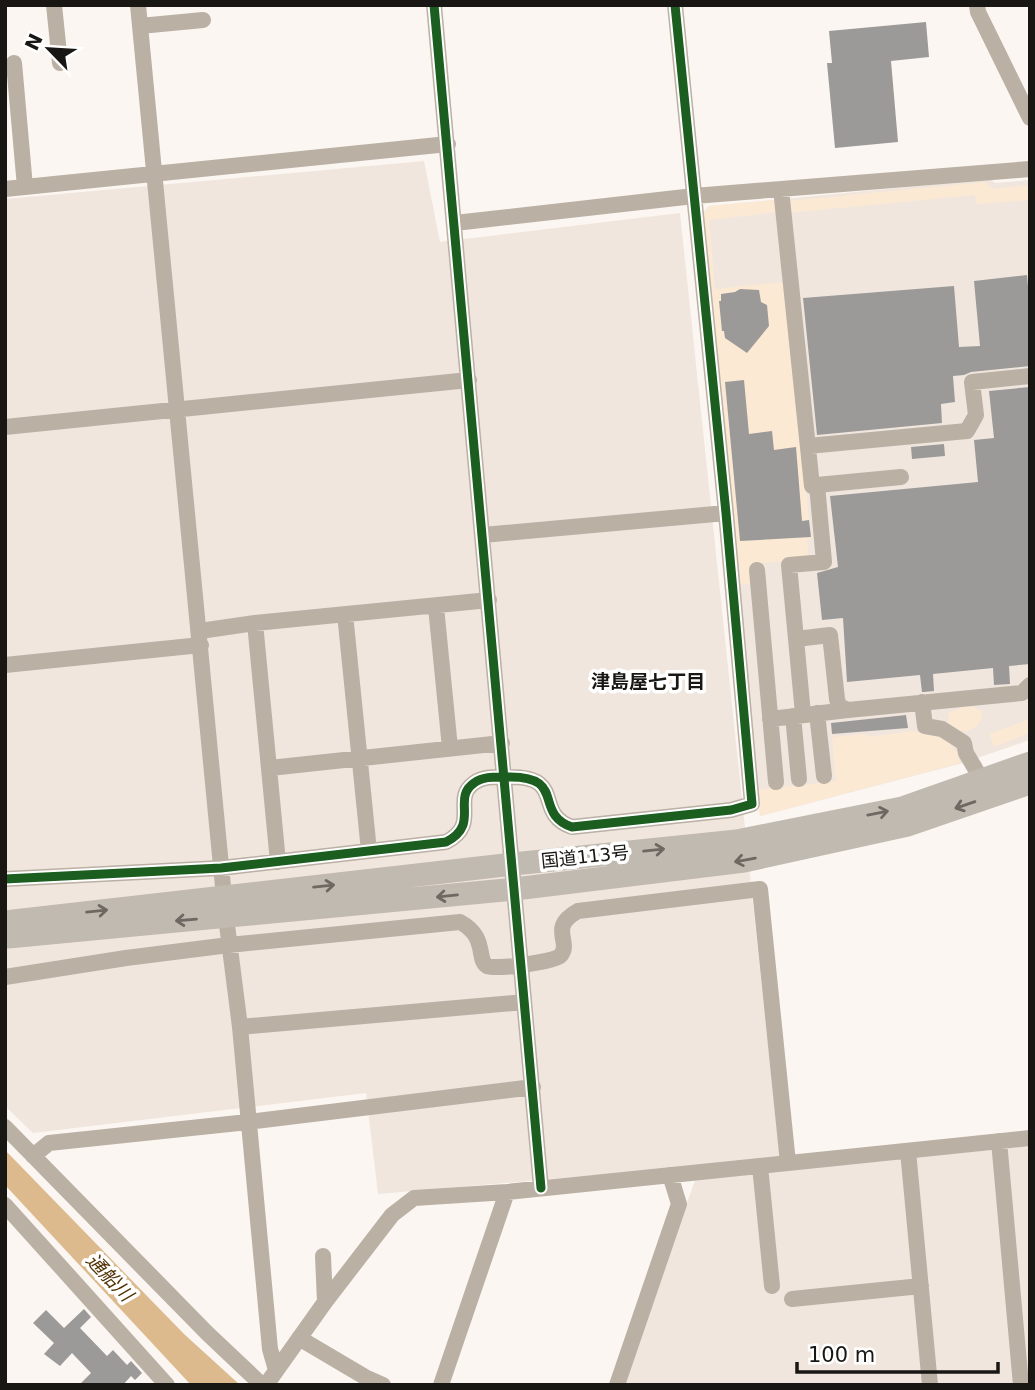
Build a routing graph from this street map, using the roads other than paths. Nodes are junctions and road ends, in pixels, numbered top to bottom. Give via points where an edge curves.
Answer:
1 (54, 5) edge
2 (138, 5) edge
3 (434, 5) edge
4 (675, 5) edge
5 (977, 5) edge
6 (203, 20) dead end
7 (140, 26) junction
8 (14, 62) dead end
9 (60, 63) dead end
10 (1030, 118) edge
11 (447, 144) junction
12 (1030, 169) edge
13 (155, 174) junction
14 (25, 187) junction
15 (5, 189) edge
16 (781, 189) junction
17 (694, 196) junction
18 (455, 223) junction
19 (1030, 376) edge
20 (469, 380) junction
21 (178, 410) junction
22 (5, 427) edge
23 (808, 446) junction
24 (901, 477) dead end
25 (817, 485) junction
26 (726, 513) junction
27 (483, 535) junction
28 (757, 570) dead end
29 (489, 600) junction
30 (436, 607) junction
31 (345, 614) junction
32 (255, 623) junction
33 (200, 638) junction
34 (796, 639) junction
35 (5, 665) edge
36 (1030, 685) edge
37 (922, 702) junction
38 (848, 710) junction
39 (804, 714) junction
40 (770, 718) junction
41 (744, 720) junction
42 (502, 743) junction
43 (450, 748) junction
44 (359, 758) junction
45 (1030, 763) edge
46 (270, 768) junction
47 (824, 776) dead end
48 (505, 777) junction
49 (799, 779) dead end
50 (982, 780) junction
51 (776, 782) dead end
52 (1030, 783) edge
53 (369, 851) junction
54 (278, 862) junction
55 (513, 864) junction
56 (221, 868) junction
57 (5, 879) edge
58 (515, 889) junction
59 (376, 892) junction
60 (225, 907) junction
61 (5, 922) edge
62 (5, 937) edge
63 (229, 945) junction
64 (522, 965) junction
65 (5, 977) edge
66 (524, 1002) junction
67 (240, 1027) junction
68 (533, 1087) junction
69 (248, 1122) junction
70 (5, 1127) edge
71 (1030, 1138) edge
72 (999, 1141) junction
73 (908, 1151) junction
74 (33, 1156) junction
75 (788, 1163) junction
76 (760, 1166) junction
77 (670, 1175) junction
78 (541, 1188) junction
79 (507, 1192) junction
80 (5, 1205) edge
81 (323, 1256) dead end
82 (772, 1286) dead end
83 (921, 1286) junction
84 (792, 1299) dead end
85 (325, 1302) junction
86 (299, 1338) junction
87 (276, 1370) junction
88 (167, 1385) edge
89 (264, 1385) edge
90 (383, 1385) edge
91 (441, 1385) edge
92 (617, 1385) edge
93 (930, 1385) edge
94 (1021, 1385) edge

1 - 9 street
2 - 7 street
3 - 11 street
4 - 17 street
5 - 10 street
6 - 7 street
7 - 13 street
8 - 14 street
11 - 13 street
11 - 18 street
12 - 16 street
13 - 14 street
13 - 21 street
14 - 15 street
16 - 17 street
16 - 23 street
17 - 18 street
17 - 26 street
18 - 20 street
19 - 23 street via 972,382 976,415 967,431
20 - 21 street
20 - 27 street
21 - 22 street
21 - 33 street
23 - 25 street via 812,486
24 - 25 street
25 - 34 street via 824,562 789,565
26 - 27 street
26 - 41 street
27 - 29 street
28 - 40 street
29 - 30 street
29 - 42 street
30 - 31 street
30 - 43 street
31 - 32 street
31 - 44 street
32 - 33 street
32 - 46 street
33 - 35 street
33 - 56 street
34 - 38 street via 830,635 837,699 839,706
34 - 39 street
36 - 37 street via 1022,693
37 - 38 street
37 - 50 street via 925,726 943,729 964,743
38 - 39 street
39 - 40 street
39 - 47 street
39 - 49 street
40 - 41 street
40 - 51 street
41 - 48 street via 752,804 731,810 572,827 555,815 538,781
42 - 43 street
42 - 48 street
43 - 44 street
44 - 46 street
44 - 53 street
45 - 50 highway, 国道113号
46 - 54 street
48 - 53 street via 485,778 471,785 464,800 466,820 454,838
48 - 55 street
55 -> 50 highway, 国道113号 via 737,841 902,808
52 -> 58 highway, 国道113号 via 908,825 744,861
53 - 54 street
54 - 56 street
55 - 58 street
55 - 59 highway, 国道113号
56 - 57 street
56 - 60 street
58 -> 59 highway, 国道113号
58 - 64 street
59 - 60 highway, 国道113号
61 -> 60 highway, 国道113号
60 -> 62 highway, 国道113号
60 - 63 street
63 - 64 street via 460,922 477,936 486,966
63 - 65 street
63 - 67 street
64 - 66 street
64 - 75 street via 560,957 563,924 578,911 760,889
66 - 67 street
66 - 68 street
67 - 69 street
68 - 69 street
68 - 78 street
69 - 74 street via 49,1143
69 - 87 street via 270,1349
70 - 74 street
71 - 72 street
72 - 73 street
72 - 94 street
73 - 75 street
73 - 83 street
74 - 89 street
75 - 76 street
76 - 77 street
76 - 82 street
77 - 78 street
77 - 92 street via 679,1204
78 - 79 street
79 - 85 street via 414,1198 392,1215
79 - 91 street
80 - 88 street
81 - 85 street
83 - 84 street
83 - 93 street
85 - 86 street
86 - 87 street
86 - 90 street
87 - 89 street

